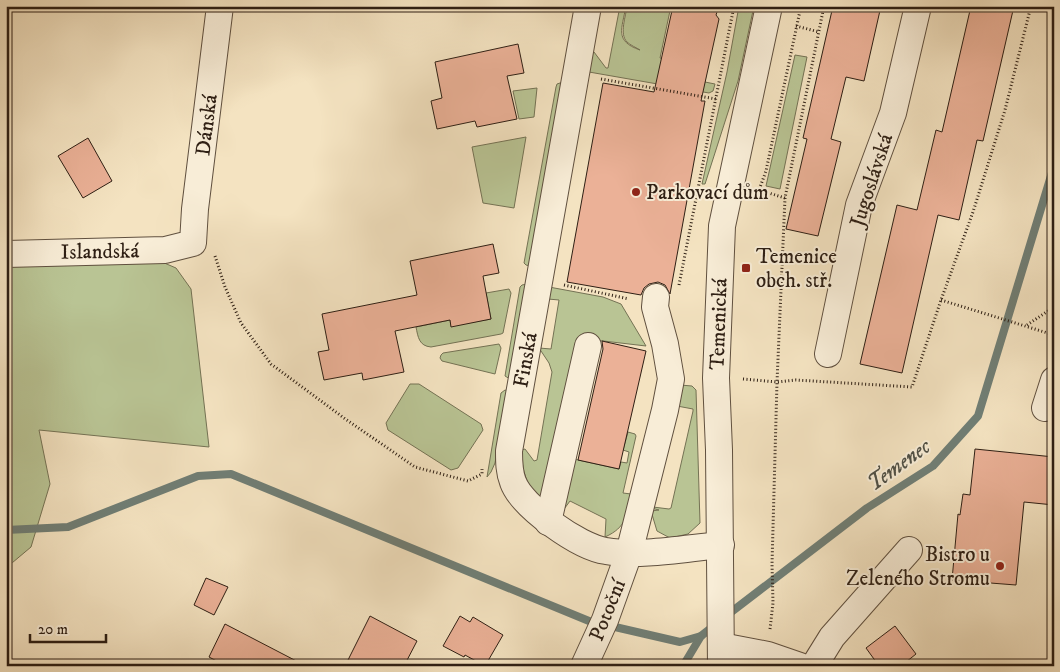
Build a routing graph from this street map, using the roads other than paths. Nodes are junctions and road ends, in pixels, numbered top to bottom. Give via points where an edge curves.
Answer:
1 (220, 6) edge
2 (588, 6) edge
3 (768, 6) edge
4 (918, 6) edge
5 (203, 246) joint
6 (6, 254) edge
7 (656, 297) dead end
8 (588, 346) dead end
9 (828, 354) dead end
10 (1054, 380) edge
11 (1045, 408) dead end
12 (548, 522) junction
13 (909, 550) dead end
14 (629, 553) junction
15 (721, 557) junction
16 (721, 648) edge
17 (584, 666) edge
18 (800, 666) edge
19 (814, 666) edge

1 - 5 street, Dánská via 195,209
2 - 12 street, Finská via 509,451 513,482 520,495
3 - 15 street, Temenická via 722,226 716,378
4 - 9 street, Jugoslávská via 893,113 859,205
5 - 6 street, Islandská
7 - 14 street, Potoční via 655,307 671,379
8 - 12 street
10 - 11 street
12 - 14 street, Finská via 588,546
13 - 19 street via 832,637
14 - 15 street, Finská
14 - 17 street, Potoční
15 - 16 street, Temenická
16 - 18 street, Temenická via 768,655

